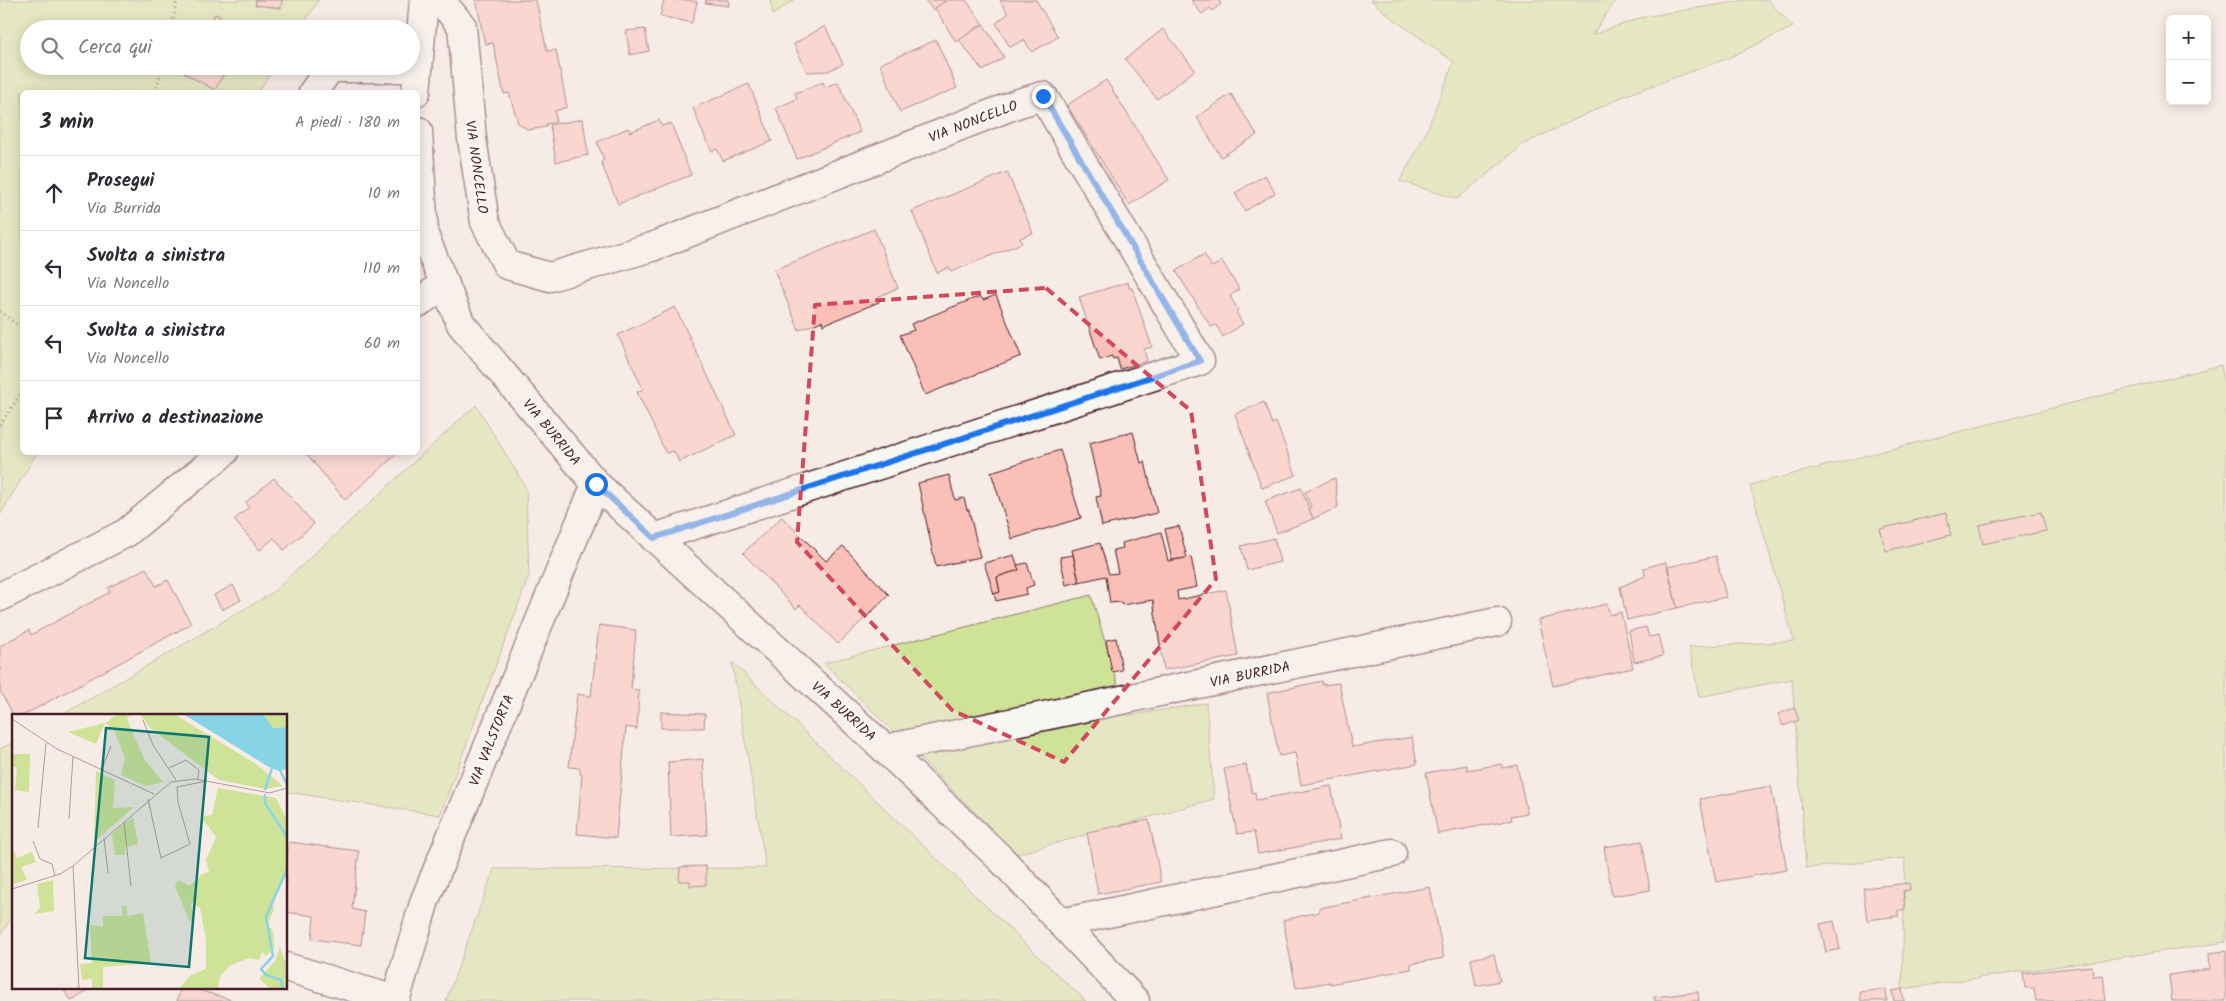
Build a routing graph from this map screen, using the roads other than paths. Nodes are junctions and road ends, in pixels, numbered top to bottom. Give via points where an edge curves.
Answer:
1 (424, 0) edge
2 (440, 0) edge
3 (420, 46) edge
4 (325, 75) edge
5 (381, 75) edge
6 (417, 80) edge
7 (314, 90) edge
8 (420, 166) edge
9 (444, 284) junction
10 (420, 302) edge
11 (220, 455) edge
12 (596, 484) junction
13 (654, 538) junction
14 (0, 597) edge
15 (1497, 622) dead end
16 (885, 749) junction
17 (1392, 853) dead end
18 (1061, 924) junction
19 (288, 968) edge
20 (395, 1000) edge
21 (1135, 1001) edge

1 - 3 street
2 - 13 street, VIA NONCELLO via 462,26 472,139 485,222 507,265 550,277 652,247 1043,96 1200,361
4 - 7 street
5 - 6 street
8 - 9 street, VIA BURRIDA via 424,235
9 - 10 street
9 - 12 street, VIA BURRIDA via 461,324
11 - 14 street via 126,533
12 - 13 street, VIA BURRIDA
12 - 20 street, VIA VALSTORTA via 425,900
13 - 16 street, VIA BURRIDA
15 - 16 street, VIA BURRIDA
16 - 18 street, VIA BURRIDA via 1002,860
17 - 18 street
18 - 21 street, VIA BURRIDA
19 - 20 street, VIA VALSTORTA

